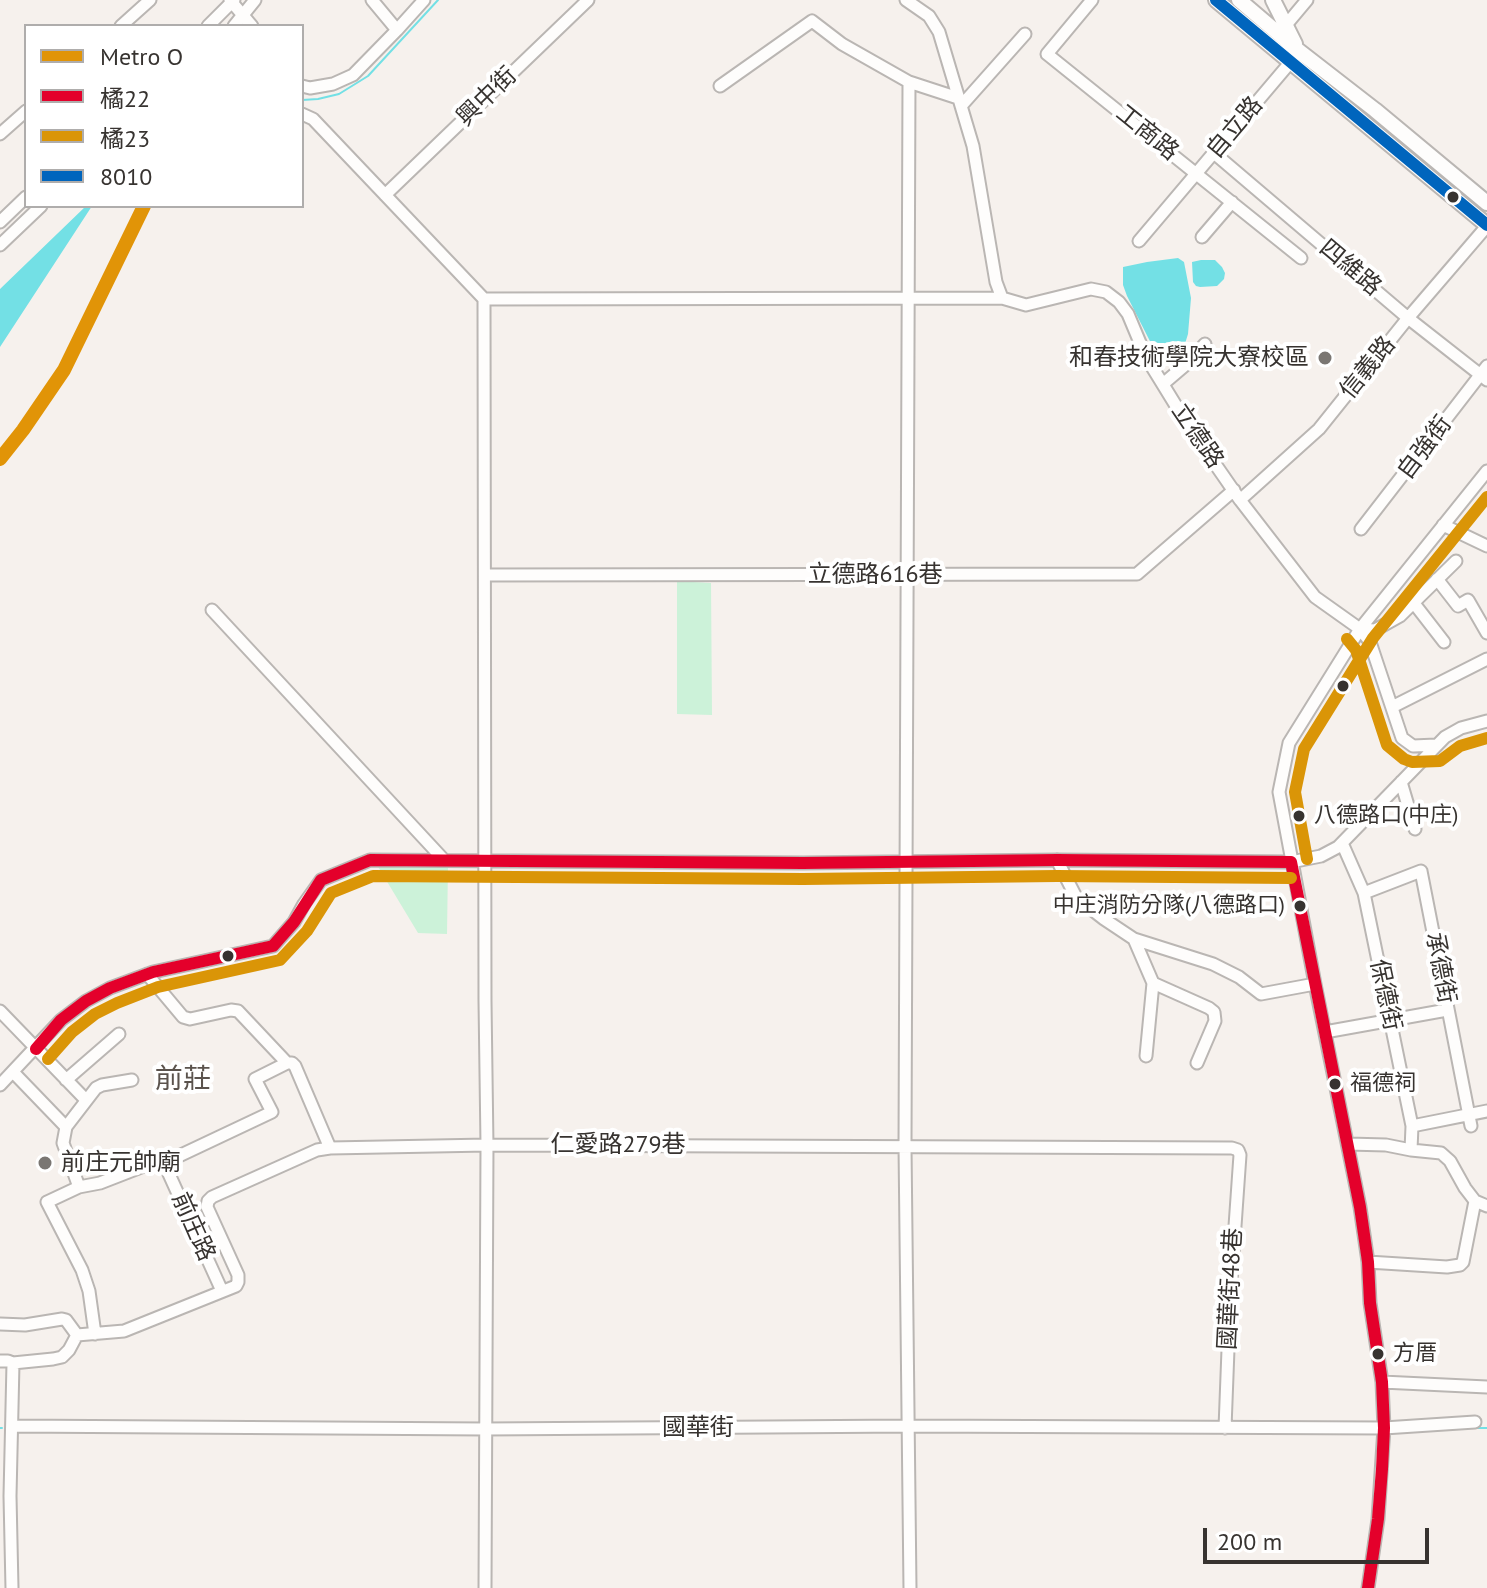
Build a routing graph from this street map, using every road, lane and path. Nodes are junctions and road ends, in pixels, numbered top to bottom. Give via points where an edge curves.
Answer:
1 (150, 0) edge
2 (255, 0) edge
3 (372, 0) edge
4 (424, 0) edge
5 (588, 0) edge
6 (906, 0) edge
7 (1092, 0) edge
8 (1239, 0) edge
9 (1273, 0) edge
10 (1307, 0) edge
11 (1222, 2) edge
12 (236, 5) edge
13 (123, 24) edge
14 (210, 24) edge
15 (250, 24) edge
16 (1286, 25) junction
17 (397, 30) junction
18 (1025, 34) dead end
19 (1295, 56) junction
20 (909, 82) junction
21 (304, 86) edge
22 (720, 86) dead end
23 (959, 102) junction
24 (24, 113) edge
25 (304, 115) edge
26 (0, 134) edge
27 (1214, 153) junction
28 (1197, 173) junction
29 (385, 195) junction
30 (24, 199) edge
31 (1232, 202) junction
32 (1487, 203) edge
33 (39, 208) edge
34 (0, 222) edge
35 (1487, 226) edge
36 (1202, 237) dead end
37 (1139, 241) dead end
38 (0, 245) edge
39 (1301, 258) dead end
40 (908, 297) junction
41 (1002, 298) junction
42 (484, 299) junction
43 (1408, 318) junction
44 (1205, 344) dead end
45 (1485, 374) edge
46 (1163, 384) junction
47 (1487, 471) edge
48 (1237, 495) junction
49 (1443, 525) junction
50 (1361, 529) dead end
51 (1487, 532) edge
52 (1483, 544) edge
53 (1456, 561) dead end
54 (485, 575) junction
55 (907, 575) junction
56 (1437, 579) junction
57 (1413, 602) junction
58 (212, 610) dead end
59 (1360, 629) junction
60 (1487, 633) edge
61 (1444, 642) dead end
62 (1487, 659) edge
63 (1392, 707) junction
64 (1485, 722) edge
65 (1487, 736) edge
66 (1436, 745) junction
67 (1401, 782) junction
68 (1415, 829) dead end
69 (1342, 843) junction
70 (485, 859) junction
71 (444, 860) junction
72 (1057, 860) junction
73 (907, 861) junction
74 (1291, 862) junction
75 (1364, 893) junction
76 (1134, 939) junction
77 (147, 974) junction
78 (1153, 983) junction
79 (1315, 984) junction
80 (1447, 1010) junction
81 (0, 1011) edge
82 (1390, 1020) junction
83 (1325, 1032) junction
84 (119, 1034) dead end
85 (36, 1049) junction
86 (1146, 1056) dead end
87 (287, 1063) junction
88 (1197, 1063) dead end
89 (13, 1072) junction
90 (66, 1080) junction
91 (132, 1080) dead end
92 (0, 1085) edge
93 (86, 1100) junction
94 (1487, 1111) edge
95 (1470, 1120) junction
96 (1412, 1126) junction
97 (66, 1127) junction
98 (1348, 1144) junction
99 (487, 1145) junction
100 (905, 1146) junction
101 (330, 1148) junction
102 (1238, 1150) joint
103 (1411, 1150) junction
104 (164, 1163) junction
105 (79, 1187) junction
106 (1481, 1204) edge
107 (1368, 1262) junction
108 (222, 1291) junction
109 (0, 1324) edge
110 (95, 1334) junction
111 (77, 1335) junction
112 (0, 1361) edge
113 (13, 1363) junction
114 (1382, 1382) junction
115 (1487, 1387) edge
116 (1475, 1422) dead end
117 (12, 1426) junction
118 (909, 1426) junction
119 (1225, 1428) junction
120 (1384, 1428) junction
121 (486, 1429) junction
122 (6, 1568) edge
123 (12, 1588) edge
124 (485, 1588) edge
125 (910, 1588) edge
126 (1368, 1588) edge

1 - 13 street
2 - 12 street
3 - 17 street
4 - 17 street
5 - 29 street, 興中街
6 - 23 street via 934,22
7 - 28 street, 工商路 via 1047,54
8 - 19 main road
9 - 16 main road
10 - 16 street
11 - 19 main road
12 - 14 street
12 - 15 street
16 - 19 main road
17 - 21 street via 353,75 333,84
18 - 23 street
19 - 27 street, 自立路
19 - 32 main road via 1375,110
19 - 35 main road
20 - 22 street via 812,21
20 - 23 street
20 - 40 street
23 - 41 street via 973,146
24 - 26 street
25 - 29 street
27 - 28 street, 自立路
27 - 43 street, 四維路
28 - 31 street, 工商路
28 - 37 street, 自立路
29 - 42 street
30 - 34 street
31 - 36 street
31 - 39 street, 工商路
33 - 38 street
35 - 43 street, 信義路
40 - 41 street
40 - 42 street
40 - 55 street
41 - 46 street, 立德路 via 1026,305 1084,290 1106,292 1128,314
42 - 54 street
43 - 45 street, 四維路
43 - 48 street, 信義路 via 1319,429
44 - 46 street
45 - 50 street, 自強街
46 - 48 street, 立德路
47 - 49 street
48 - 55 street, 立德路616巷 via 1137,574
48 - 59 street, 立德路 via 1315,597
49 - 52 street
49 - 59 street
51 - 52 street
53 - 56 street
54 - 55 street, 立德路616巷
54 - 70 street
55 - 73 street
56 - 57 street
56 - 60 street via 1458,606 1468,600
57 - 59 street via 1375,630
57 - 61 street
58 - 71 street
59 - 63 street, 立德路 via 1370,642
59 - 74 street via 1289,743 1279,792
62 - 63 street
63 - 66 street, 立德路 via 1402,738 1413,746
64 - 65 street
64 - 66 street via 1452,732
66 - 67 street
67 - 68 street
67 - 69 street
69 - 74 street via 1321,856
69 - 75 street, 保德街
70 - 71 street
70 - 73 street
70 - 99 street
71 - 77 street via 382,858 353,865 321,880 273,946
72 - 73 street
72 - 74 street
72 - 76 street via 1076,897
73 - 100 street
74 - 79 street
75 - 80 street, 承德街 via 1421,871
75 - 82 street, 保德街
76 - 78 street
76 - 79 street via 1213,964 1261,994
77 - 85 street via 86,1001
77 - 87 street via 183,1017 238,1011
78 - 86 street
78 - 88 street via 1214,1012
79 - 83 street
80 - 82 street
80 - 95 street, 承德街
81 - 85 street
82 - 83 street
82 - 96 street, 保德街
83 - 98 street
84 - 90 street
85 - 89 street
85 - 90 street
87 - 101 street via 295,1066
87 - 104 street, 前庄路 via 255,1079 272,1112
89 - 92 street
89 - 97 street
90 - 93 street
91 - 93 street via 102,1085
93 - 97 street
94 - 95 street
95 - 96 street
96 - 103 street, 保德街
97 - 105 street via 63,1143
98 - 103 street
98 - 107 street
99 - 100 street, 仁愛路279巷
99 - 101 street, 仁愛路279巷
99 - 121 street
100 - 102 street, 仁愛路279巷
100 - 118 street
101 - 108 street, 仁愛路279巷 via 208,1201 238,1275 236,1286
102 - 119 street, 國華街48巷
103 - 106 street via 1441,1153
104 - 105 street, 前庄路
104 - 108 street, 前庄路
105 - 110 street, 前庄路 via 47,1202 82,1270
106 - 107 street via 1460,1265
107 - 114 street
108 - 110 street via 124,1331
109 - 111 street via 62,1319
110 - 111 street
111 - 113 street via 62,1357
112 - 113 street
113 - 117 street
114 - 115 street
114 - 120 street
116 - 120 street, 國華街
117 - 121 street, 國華街
117 - 122 street
118 - 119 street, 國華街
118 - 121 street, 國華街
118 - 125 street
119 - 120 street, 國華街
120 - 126 street
121 - 124 street
122 - 123 street

